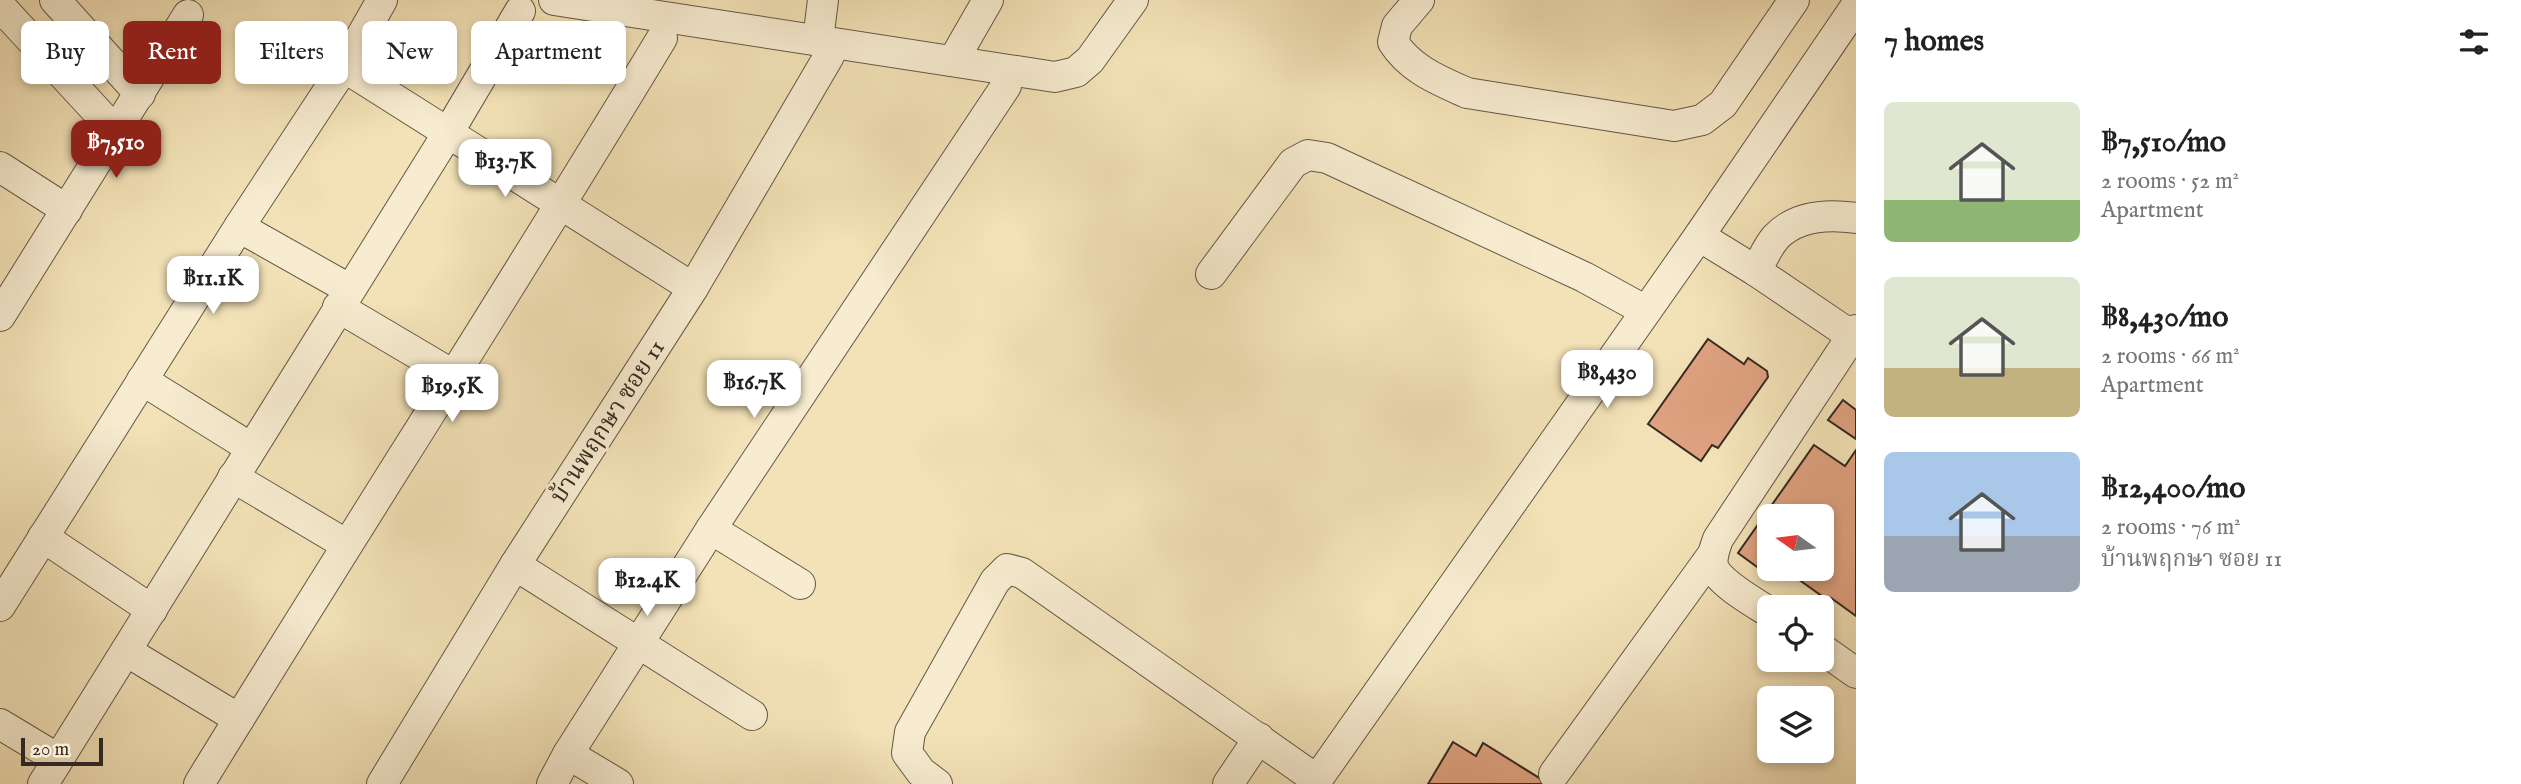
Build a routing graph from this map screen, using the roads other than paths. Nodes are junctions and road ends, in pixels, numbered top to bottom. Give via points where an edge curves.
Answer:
1 (55, 0) edge
2 (382, 0) edge
3 (554, 0) edge
4 (822, 0) edge
5 (988, 0) edge
6 (1133, 0) edge
7 (1419, 0) edge
8 (1794, 0) edge
9 (0, 6) edge
10 (1855, 8) edge
11 (520, 11) dead end
12 (188, 15) dead end
13 (662, 38) dead end
14 (823, 48) junction
15 (348, 60) edge
16 (953, 61) junction
17 (348, 70) edge
18 (333, 84) edge
19 (1006, 86) dead end
20 (140, 94) junction
21 (116, 132) junction
22 (448, 134) junction
23 (0, 167) edge
24 (561, 205) junction
25 (67, 210) junction
26 (1856, 218) edge
27 (239, 227) junction
28 (1699, 236) junction
29 (1756, 271) junction
30 (1211, 274) dead end
31 (693, 288) junction
32 (343, 298) junction
33 (1646, 310) junction
34 (0, 316) edge
35 (1854, 333) edge
36 (453, 375) junction
37 (142, 380) junction
38 (251, 448) junction
39 (233, 477) junction
40 (711, 529) junction
41 (43, 537) junction
42 (347, 545) junction
43 (1713, 554) junction
44 (515, 565) junction
45 (800, 584) dead end
46 (1757, 604) edge
47 (0, 606) edge
48 (152, 610) junction
49 (640, 644) junction
50 (126, 651) junction
51 (1834, 657) edge
52 (1856, 673) edge
53 (752, 715) dead end
54 (239, 719) junction
55 (0, 724) edge
56 (1259, 738) junction
57 (568, 754) junction
58 (51, 772) edge
59 (1554, 774) dead end
60 (1316, 782) edge
61 (199, 784) edge
62 (382, 784) edge
63 (552, 784) edge
64 (618, 784) edge
65 (937, 784) edge
66 (1228, 784) edge

1 - 20 street
2 - 15 street
3 - 14 street
4 - 14 street
5 - 16 street
6 - 16 street via 1090,60 1076,72 1055,77
7 - 8 street via 1397,26 1393,42 1403,58 1436,79 1467,93 1674,126 1702,120 1723,104
9 - 21 street
10 - 28 street
11 - 22 street
12 - 20 street
13 - 24 street
14 - 16 street
14 - 31 street, บ้านพฤกษา ซอย 11
17 - 22 street
18 - 27 street
19 - 40 street
20 - 21 street
21 - 25 street
22 - 24 street
22 - 32 street
23 - 25 street
24 - 31 street
24 - 36 street
25 - 34 street
26 - 29 street via 1834,215 1791,225 1775,238
27 - 32 street
27 - 37 street
28 - 29 street
28 - 33 street
29 - 35 street
30 - 33 street via 1293,163 1308,155 1327,158
31 - 44 street, บ้านพฤกษา ซอย 11
32 - 36 street
32 - 38 street
33 - 60 street
35 - 43 street via 1718,539
36 - 42 street
37 - 38 street
37 - 41 street
38 - 39 street
39 - 42 street
39 - 48 street
40 - 45 street
40 - 49 street
41 - 47 street
41 - 48 street
42 - 54 street
43 - 46 street via 1713,568 1721,578
43 - 59 street
44 - 49 street
44 - 62 street, บ้านพฤกษา ซอย 11
48 - 50 street
49 - 53 street
49 - 57 street
50 - 54 street
50 - 58 street
51 - 52 street
54 - 61 street
55 - 58 street
56 - 60 street
56 - 65 street via 1022,573 1007,569 995,581 910,732 907,753
56 - 66 street
57 - 63 street
57 - 64 street

